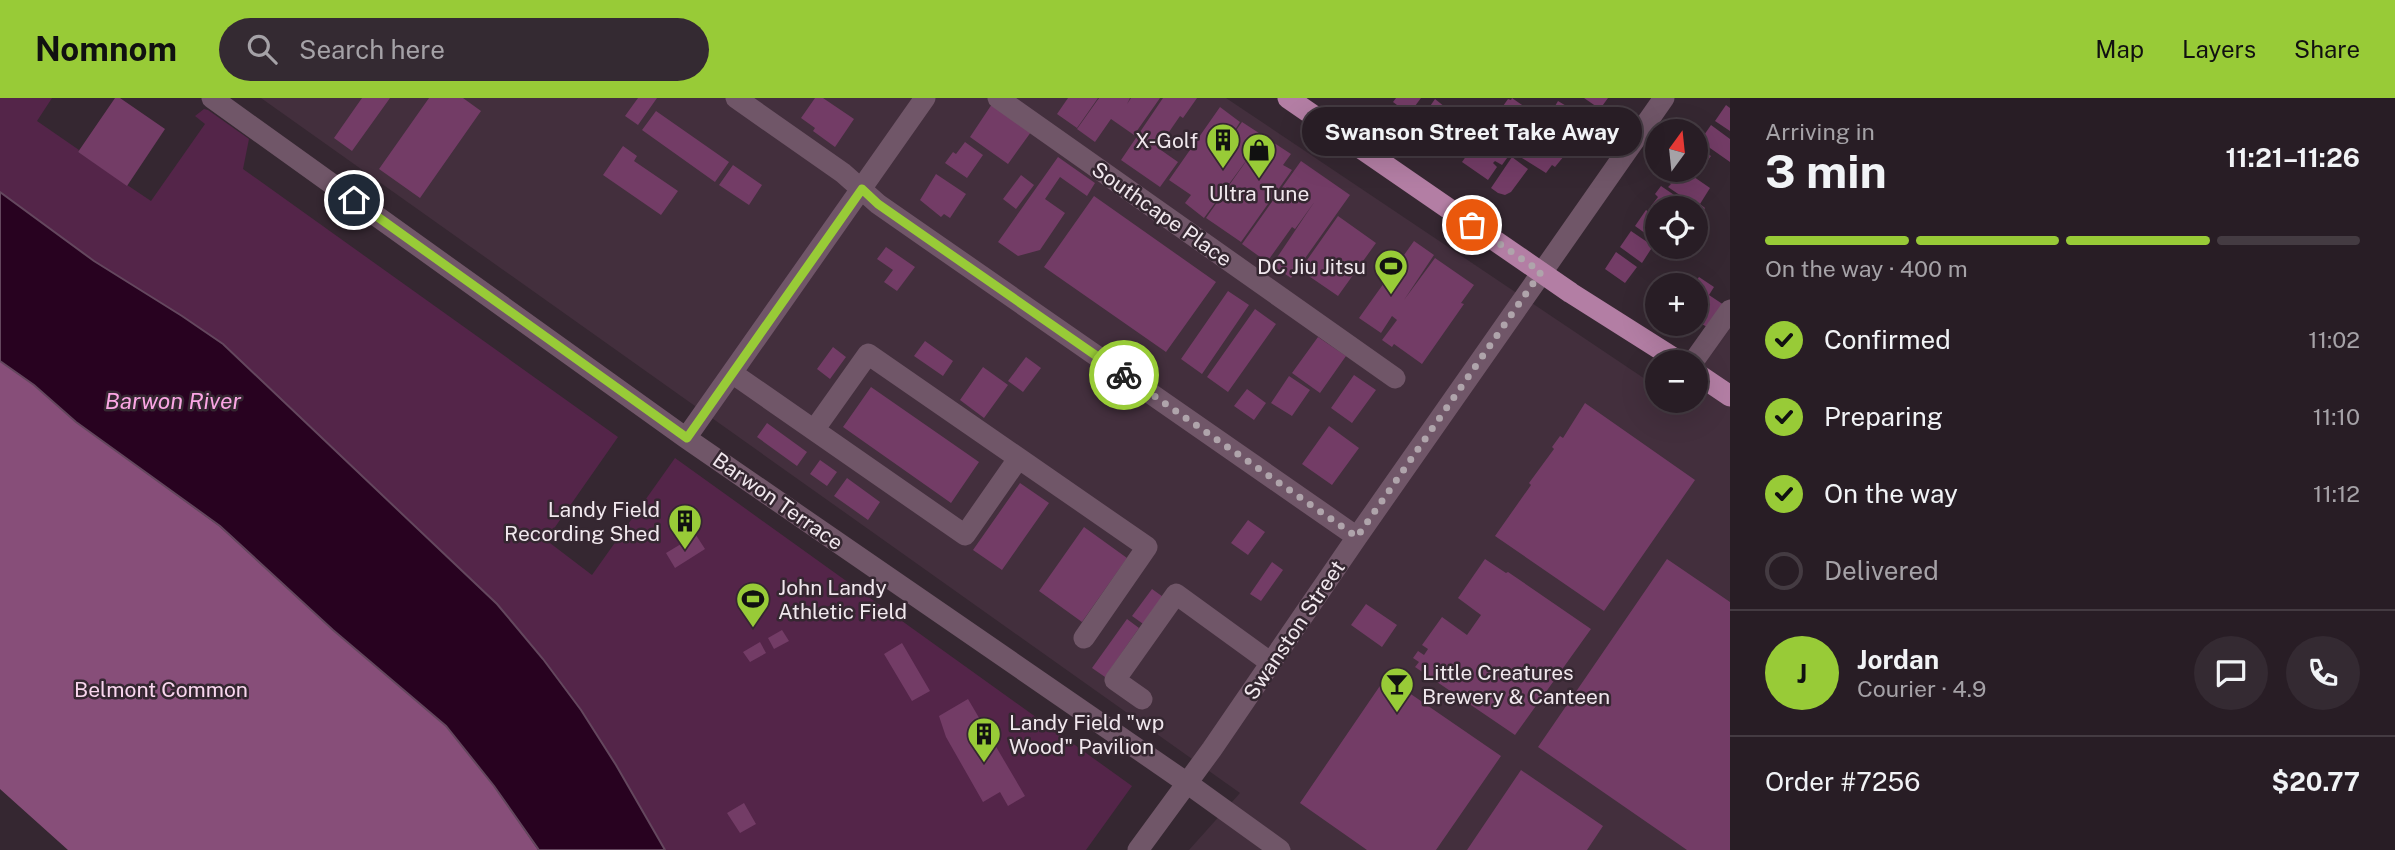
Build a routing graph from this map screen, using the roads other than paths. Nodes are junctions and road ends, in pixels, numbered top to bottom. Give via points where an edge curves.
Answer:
1 (212, 98) edge
2 (925, 98) edge
3 (998, 98) edge
4 (1289, 98) edge
5 (1664, 98) edge
6 (750, 102) edge
7 (862, 189) junction
8 (1541, 272) junction
9 (1730, 310) edge
10 (1661, 350) edge
11 (1702, 350) edge
12 (732, 373) junction
13 (1395, 378) dead end
14 (1708, 381) edge
15 (1730, 396) edge
16 (814, 430) junction
17 (687, 438) junction
18 (1018, 459) junction
19 (1357, 537) junction
20 (1084, 638) dead end
21 (1271, 663) junction
22 (1142, 699) dead end
23 (1187, 783) junction
24 (1138, 850) edge
25 (1280, 850) edge

1 - 17 street, Barwon Terrace
2 - 7 street
3 - 13 street, Southcape Place
4 - 8 main road
5 - 8 street, Swanston Street
6 - 7 street
7 - 12 street
7 - 19 street
8 - 10 main road
8 - 19 street, Swanston Street
9 - 11 street
12 - 16 street
12 - 17 street
14 - 15 main road
16 - 18 street via 868,354
16 - 18 street via 965,535
17 - 23 street, Barwon Terrace
18 - 20 street via 1147,547
19 - 21 street, Swanston Street
21 - 22 street via 1176,594 1115,680
21 - 23 street, Swanston Street
23 - 24 street, Swanston Street
23 - 25 street, Barwon Terrace

